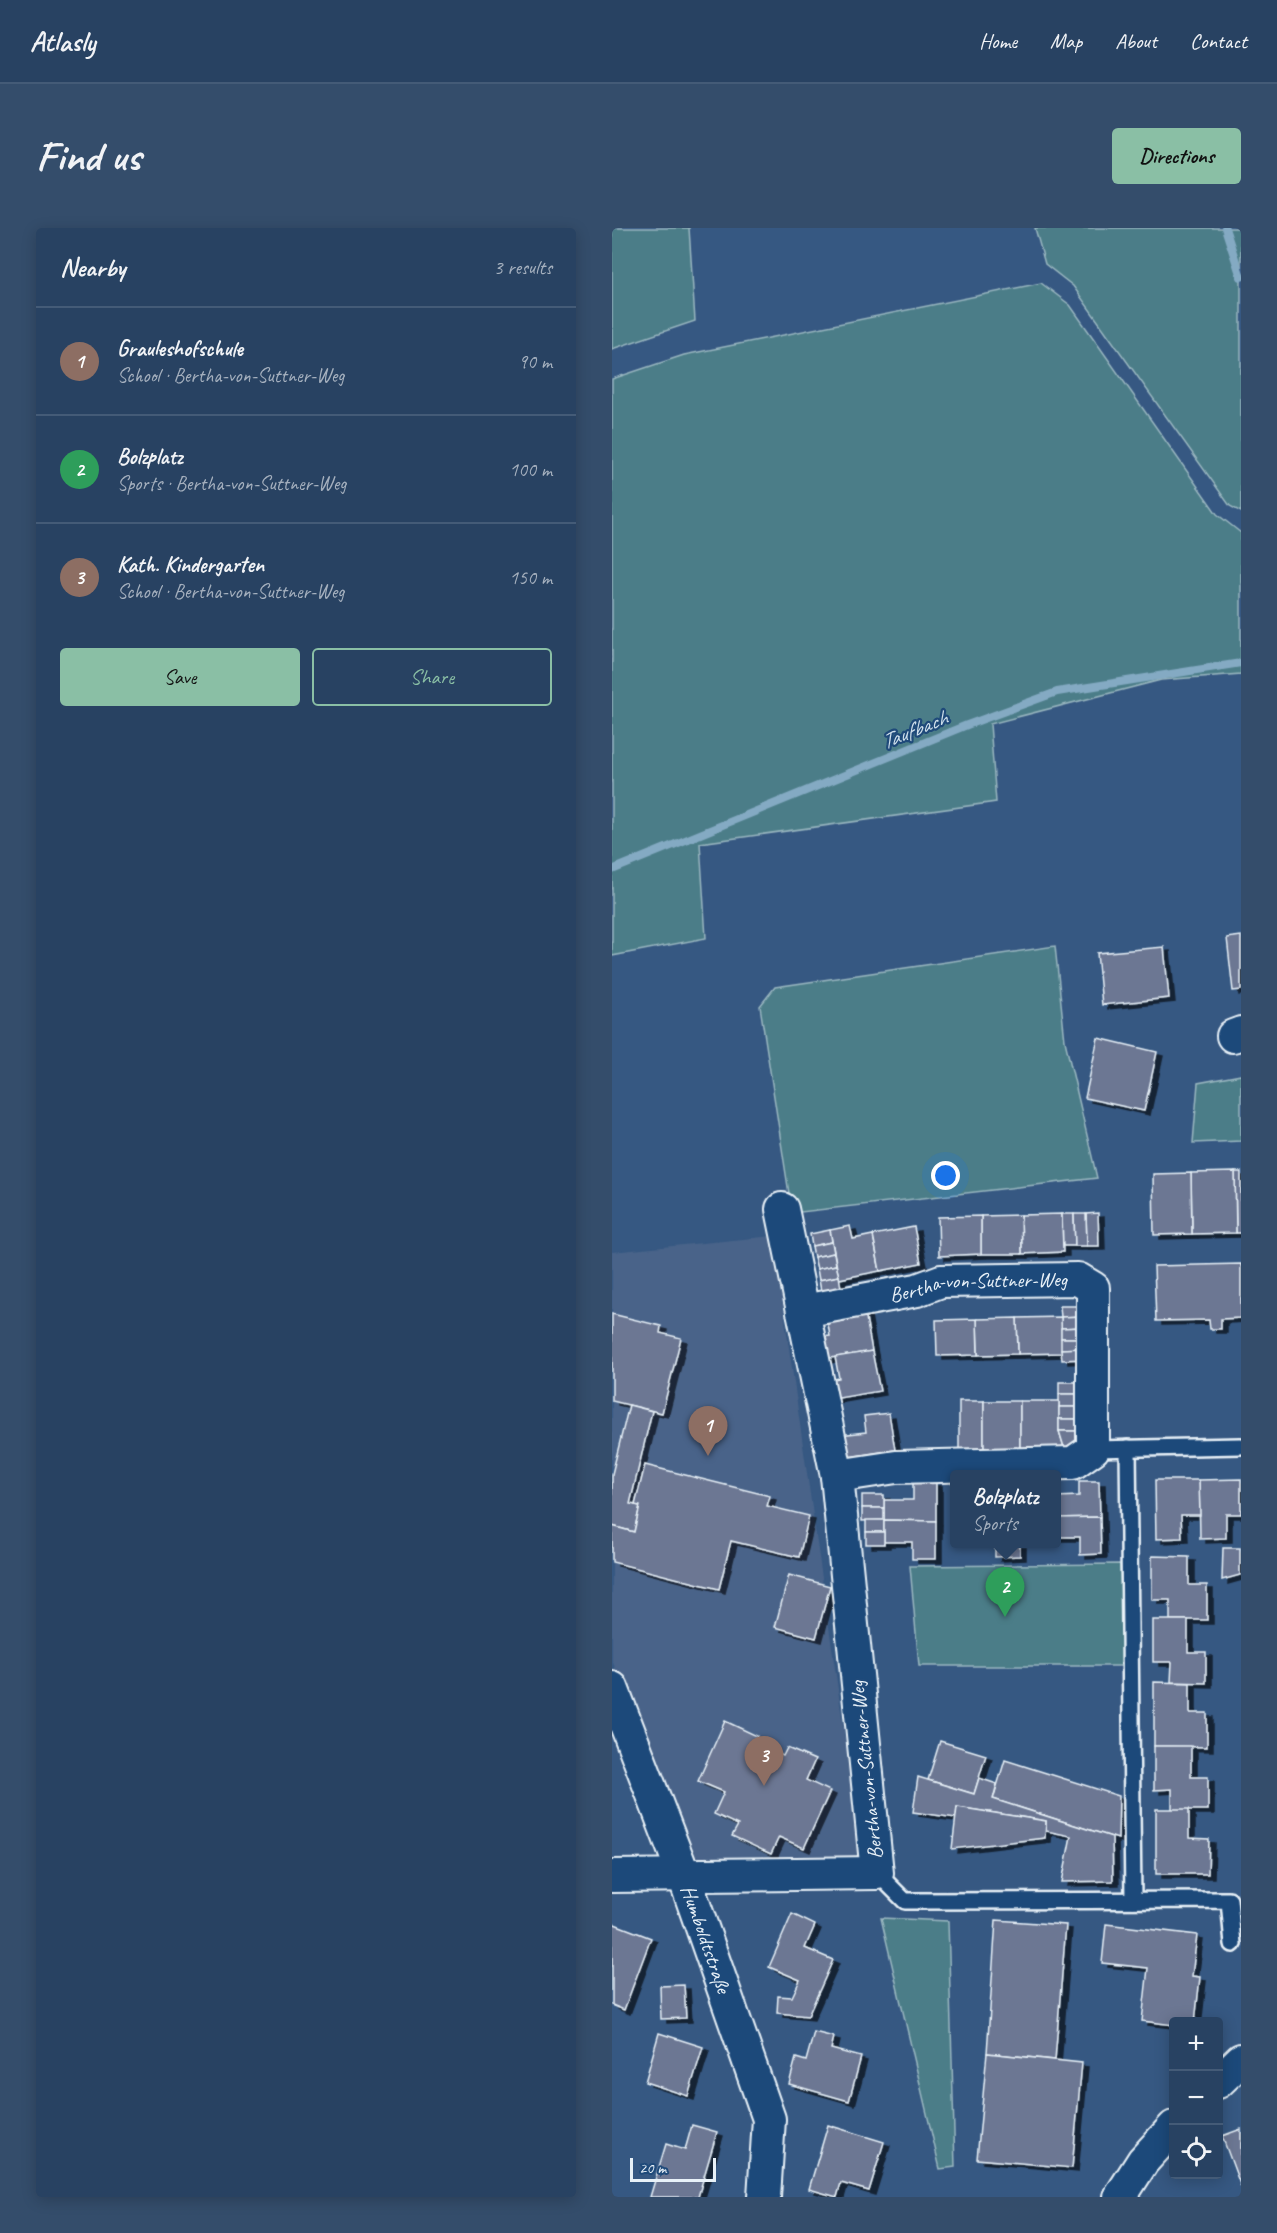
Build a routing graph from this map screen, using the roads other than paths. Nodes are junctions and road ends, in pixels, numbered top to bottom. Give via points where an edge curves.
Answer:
1 (782, 1209) dead end
2 (803, 1311) junction
3 (1241, 1446) edge
4 (1128, 1448) junction
5 (1093, 1449) junction
6 (837, 1476) junction
7 (612, 1688) edge
8 (877, 1873) junction
9 (612, 1876) edge
10 (684, 1876) junction
11 (1133, 1900) junction
12 (1233, 1944) dead end
13 (1241, 2060) edge
14 (1223, 2077) edge
15 (1169, 2132) edge
16 (764, 2197) edge
17 (1120, 2197) edge

1 - 2 street, Bertha-von-Suttner-Weg
2 - 5 street, Bertha-von-Suttner-Weg via 917,1290 941,1281 1077,1279 1092,1288
2 - 6 street, Bertha-von-Suttner-Weg
3 - 4 lane
4 - 5 lane
4 - 11 lane
5 - 6 street via 1073,1463 896,1467
6 - 8 street, Bertha-von-Suttner-Weg
7 - 10 street, Humboldtstraße
8 - 10 street, Bertha-von-Suttner-Weg
8 - 11 lane via 905,1901
9 - 10 street, Bertha-von-Suttner-Weg
10 - 16 street, Humboldtstraße via 768,2119
11 - 12 lane via 1229,1900
13 - 14 street
15 - 17 street via 1143,2161

